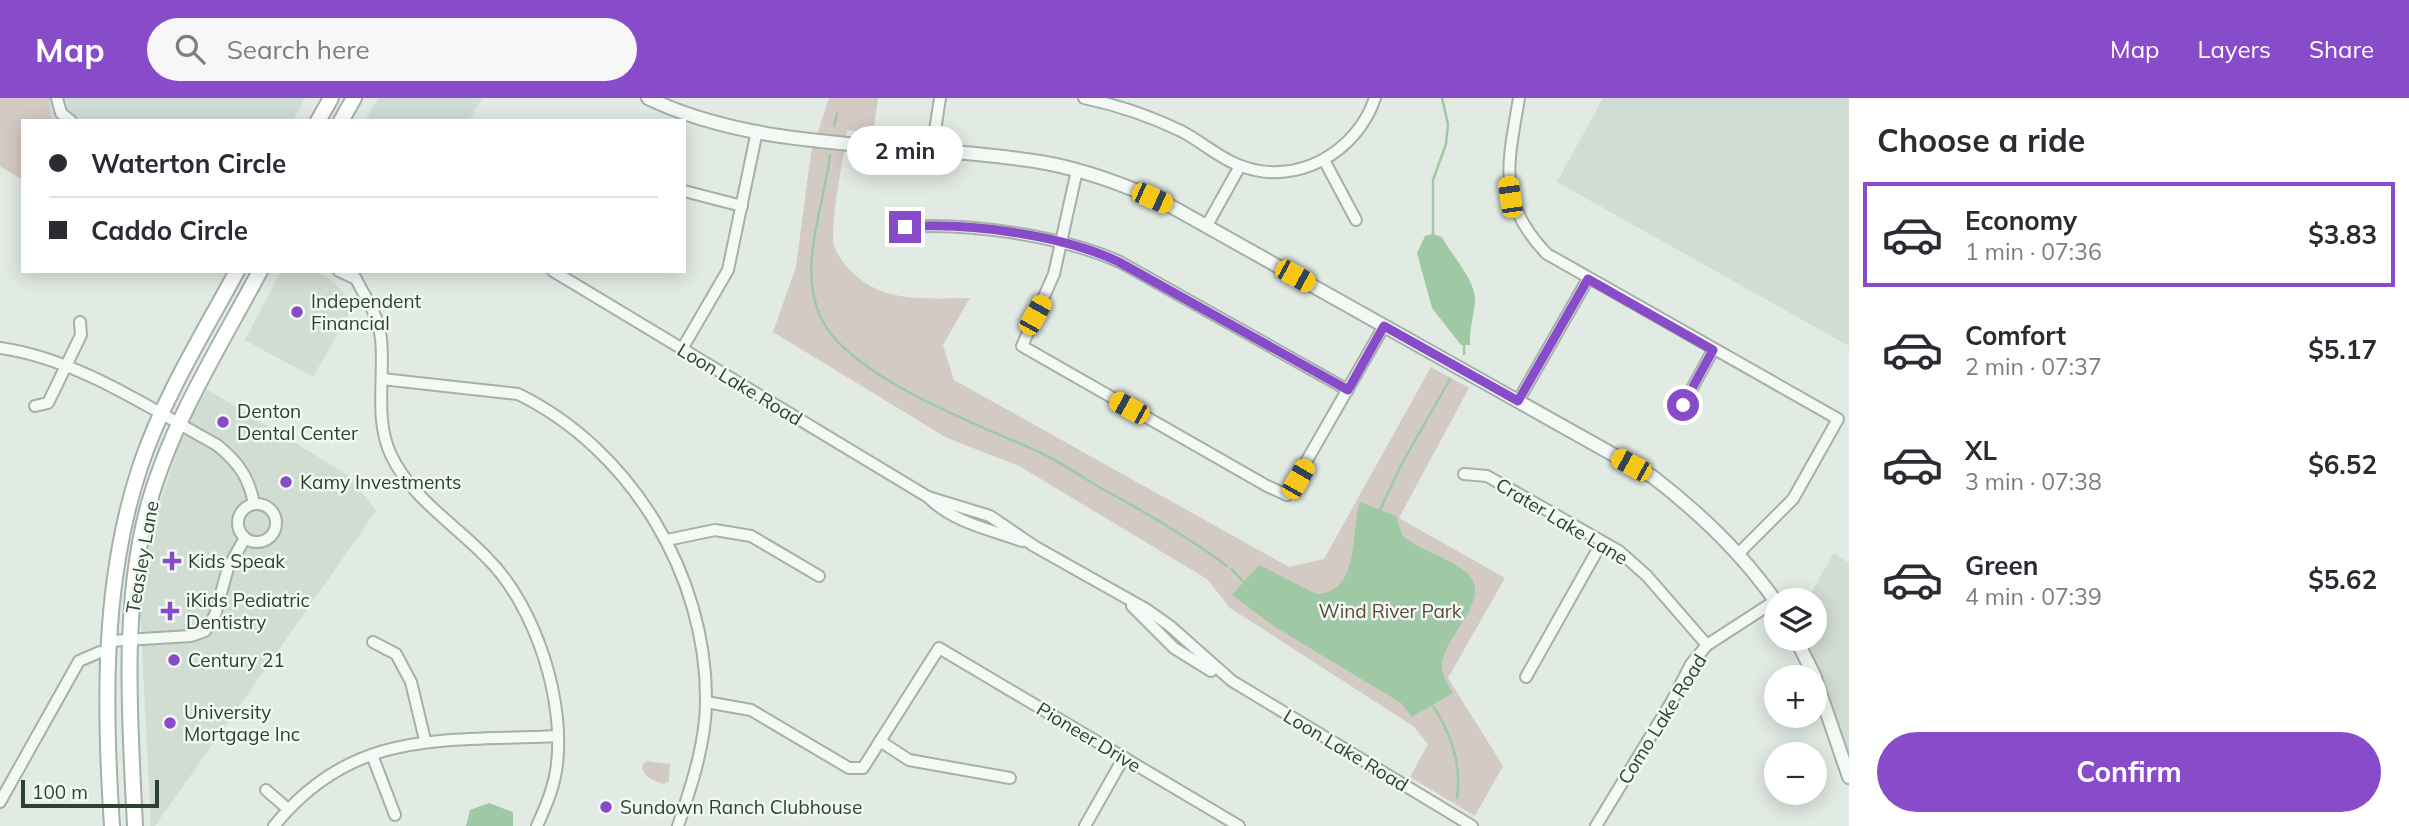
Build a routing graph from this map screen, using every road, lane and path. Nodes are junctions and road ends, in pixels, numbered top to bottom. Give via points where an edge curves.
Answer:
1 (57, 98) edge
2 (331, 98) edge
3 (354, 98) edge
4 (940, 98) edge
5 (1084, 98) edge
6 (1375, 98) edge
7 (1519, 98) edge
8 (657, 100) edge
9 (68, 119) edge
10 (319, 119) edge
11 (342, 119) edge
12 (757, 131) junction
13 (932, 150) junction
14 (1324, 160) junction
15 (1240, 166) junction
16 (1077, 170) junction
17 (686, 192) edge
18 (742, 206) junction
19 (1356, 220) dead end
20 (905, 227) dead end
21 (1206, 227) junction
22 (1061, 241) junction
23 (236, 273) edge
24 (259, 273) edge
25 (555, 273) edge
26 (354, 275) edge
27 (1588, 279) junction
28 (80, 322) dead end
29 (1384, 326) junction
30 (0, 348) edge
31 (682, 349) junction
32 (1713, 350) junction
33 (67, 366) junction
34 (382, 379) junction
35 (1348, 390) junction
36 (1518, 401) junction
37 (1683, 405) dead end
38 (35, 406) dead end
39 (161, 415) junction
40 (178, 424) junction
41 (1464, 474) dead end
42 (254, 504) junction
43 (245, 538) junction
44 (667, 540) junction
45 (1602, 542) junction
46 (1739, 554) junction
47 (819, 576) dead end
48 (1766, 588) edge
49 (1764, 609) edge
50 (129, 639) junction
51 (373, 642) dead end
52 (1707, 645) junction
53 (109, 648) junction
54 (1526, 677) dead end
55 (706, 702) junction
56 (1827, 712) edge
57 (557, 736) junction
58 (425, 740) junction
59 (880, 741) junction
60 (372, 754) junction
61 (1124, 757) junction
62 (1849, 777) edge
63 (1010, 778) dead end
64 (267, 790) dead end
65 (0, 802) edge
66 (288, 809) junction
67 (396, 815) dead end
68 (1219, 821) edge
69 (112, 826) edge
70 (135, 826) edge
71 (274, 826) edge
72 (537, 826) edge
73 (678, 826) edge
74 (1085, 826) edge
75 (1239, 826) edge
76 (1472, 826) edge
77 (1596, 826) edge

1 - 9 street via 61,113
2 - 10 main road
3 - 11 main road
4 - 13 street
5 - 15 street via 1144,115
6 - 14 street via 1356,133
7 - 27 street via 1507,179 1513,206 1528,234 1548,254
8 - 12 street
12 - 13 street
12 - 18 street
13 - 16 street
14 - 15 street via 1292,171
14 - 19 street
15 - 21 street
16 - 21 street via 1138,191
16 - 22 street
17 - 18 street
18 - 31 street via 727,270
20 - 22 street via 927,225
21 - 29 street
22 - 35 street via 1119,262
22 - 35 street via 1054,274 1023,346 1287,495
23 - 39 main road, Teasley Lane
24 - 40 main road, Teasley Lane
25 - 31 street, Loon Lake Road
26 - 34 street via 379,325
27 - 32 street
27 - 36 street
28 - 33 street via 81,335
29 - 35 street
29 - 36 street
30 - 33 street via 29,352
31 - 76 street, Loon Lake Road via 929,497 990,516 1146,609 1220,673
32 - 37 street
32 - 46 street via 1838,419 1793,499
33 - 38 street via 48,403
33 - 39 street
34 - 44 street via 518,394 537,403 623,476
34 - 57 street via 385,440 400,473 495,566 539,642
36 - 46 street via 1653,477
39 - 40 street
39 - 53 main road, Teasley Lane via 124,523
40 - 42 street via 233,458 250,482
40 - 50 main road, Teasley Lane via 147,510
41 - 45 street, Crater Lake Lane via 1487,476
42 - 43 street via 238,516
42 - 43 street via 274,514 274,531 265,540
43 - 50 street via 205,631 191,636
44 - 47 street via 715,530 751,536
44 - 55 street via 698,627
45 - 52 street, Crater Lake Lane via 1640,569
45 - 54 street
46 - 48 street
49 - 52 street, Como Lake Road
50 - 53 street
50 - 70 main road, Teasley Lane
51 - 58 street via 396,654 401,663 411,682
52 - 77 street, Como Lake Road via 1691,663
53 - 65 street via 79,661
53 - 69 main road, Teasley Lane via 107,739
55 - 59 street via 751,710 849,768 863,768
55 - 73 street via 692,784
56 - 62 street
57 - 58 street
57 - 72 street via 554,782
58 - 60 street
59 - 61 street, Pioneer Drive via 939,648
59 - 63 street via 909,760
60 - 66 street via 324,779
60 - 67 street
61 - 68 street, Pioneer Drive
61 - 74 street
64 - 66 street
66 - 71 street
68 - 75 street, Pioneer Drive

